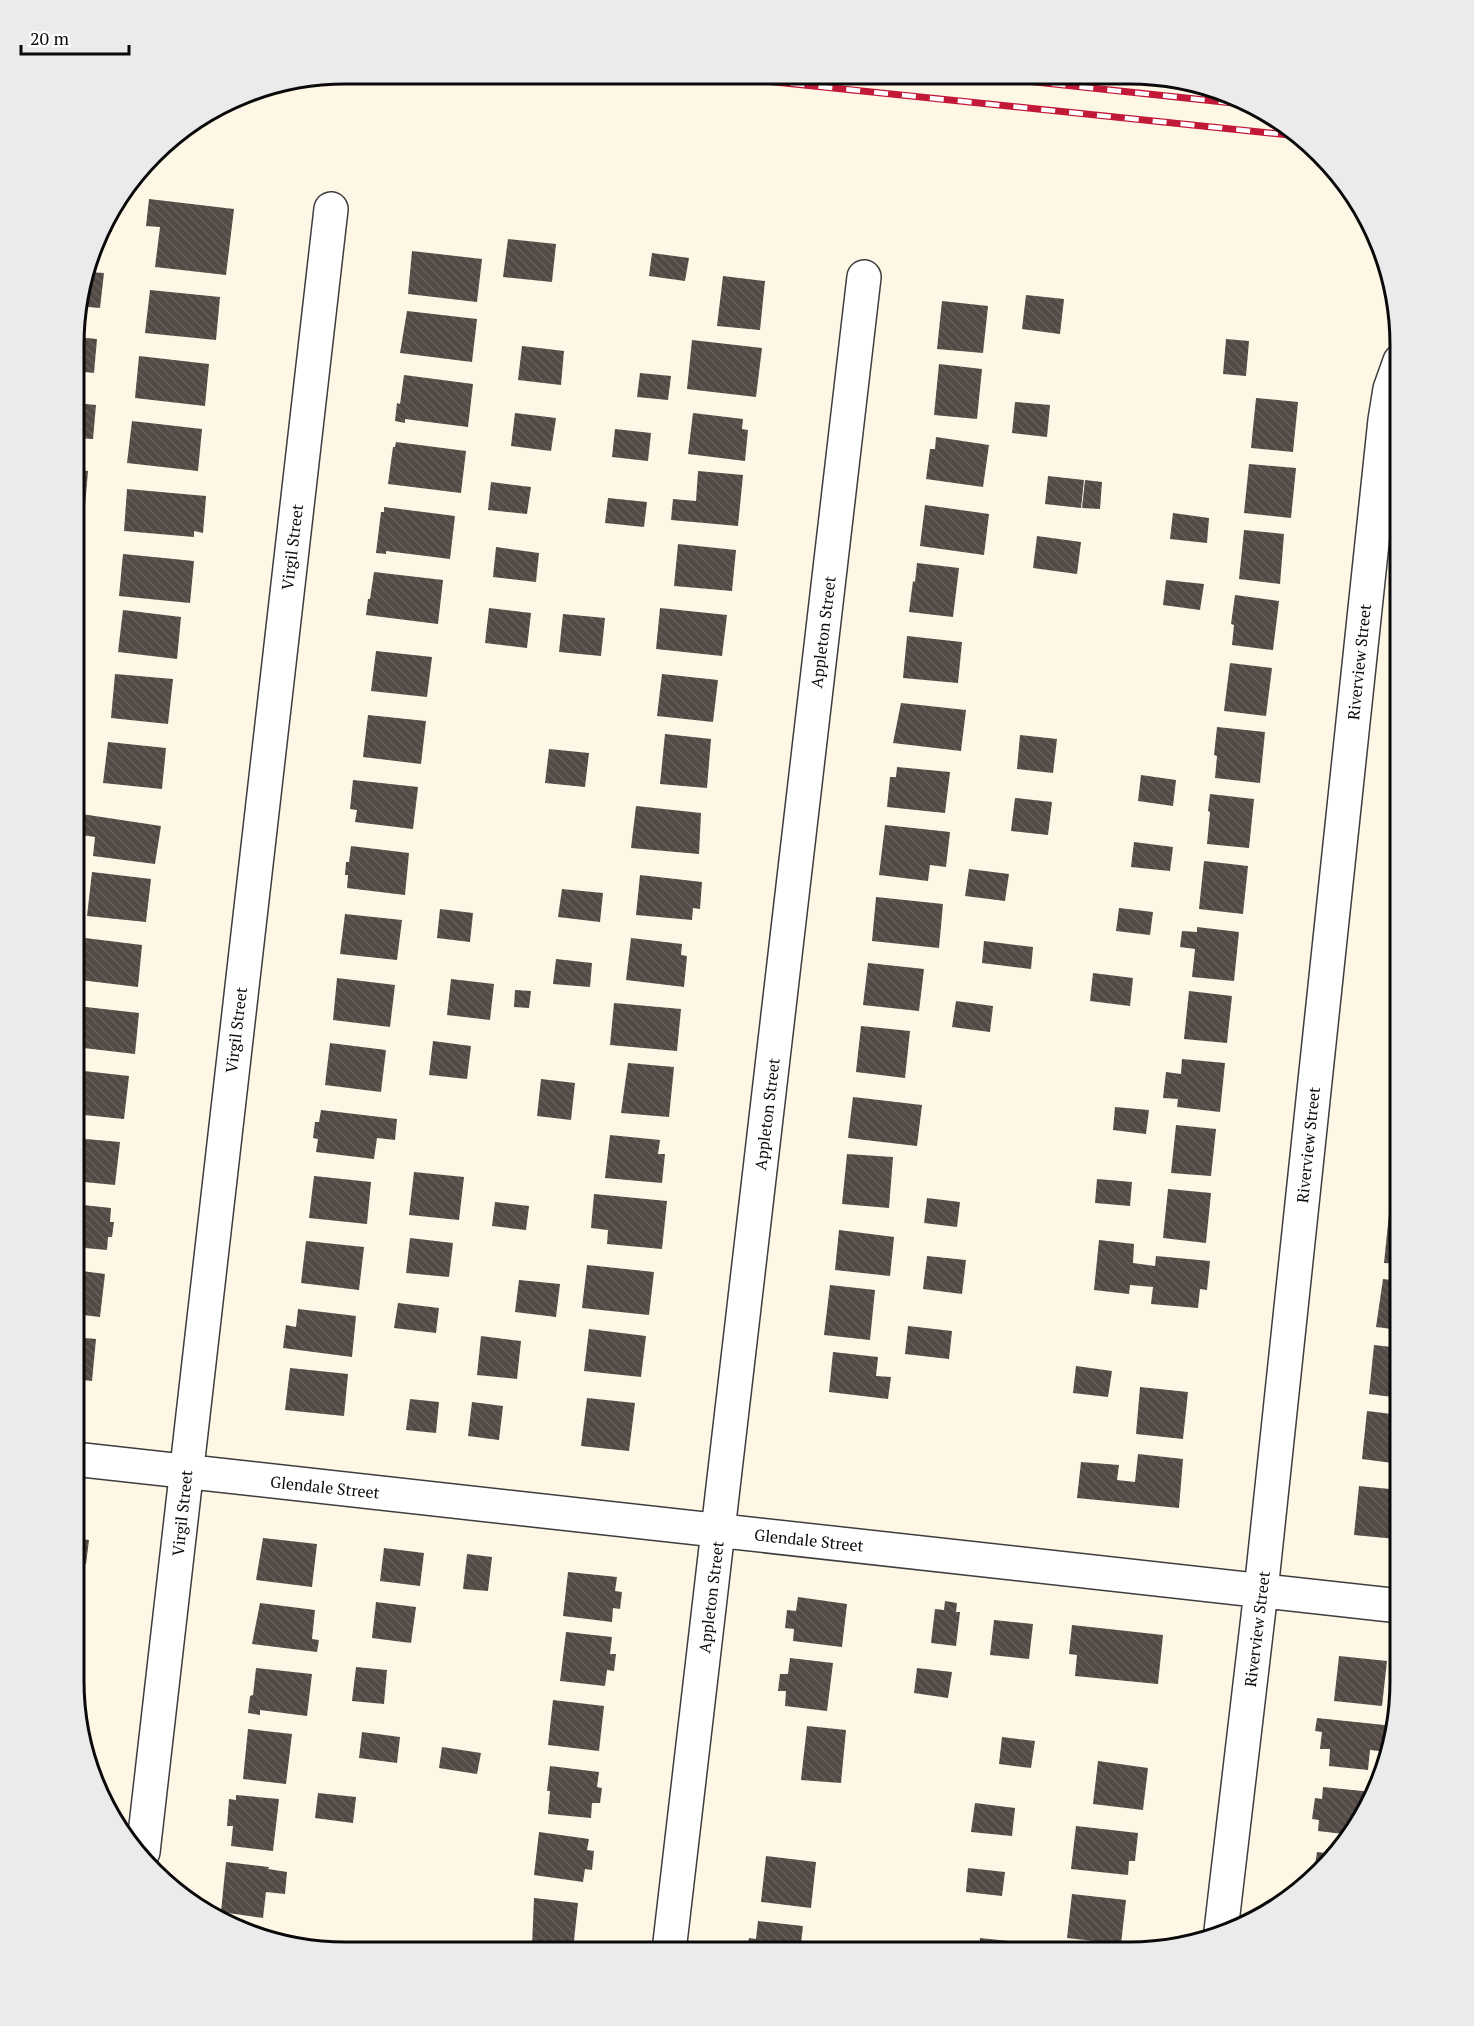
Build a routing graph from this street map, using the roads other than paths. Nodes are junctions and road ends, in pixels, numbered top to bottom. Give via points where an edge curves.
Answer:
1 (332, 209) dead end
2 (864, 278) dead end
3 (1390, 389) edge
4 (84, 1461) edge
5 (186, 1472) junction
6 (719, 1530) junction
7 (1261, 1591) junction
8 (1390, 1605) edge
9 (144, 1847) edge
10 (1222, 1925) edge
11 (670, 1942) edge

1 - 5 street, Virgil Street
2 - 6 street, Appleton Street
3 - 7 street, Riverview Street
4 - 5 street, Glendale Street
5 - 6 street, Glendale Street
5 - 9 street, Virgil Street
6 - 7 street, Glendale Street
6 - 11 street, Appleton Street
7 - 8 street, Glendale Street
7 - 10 street, Riverview Street

